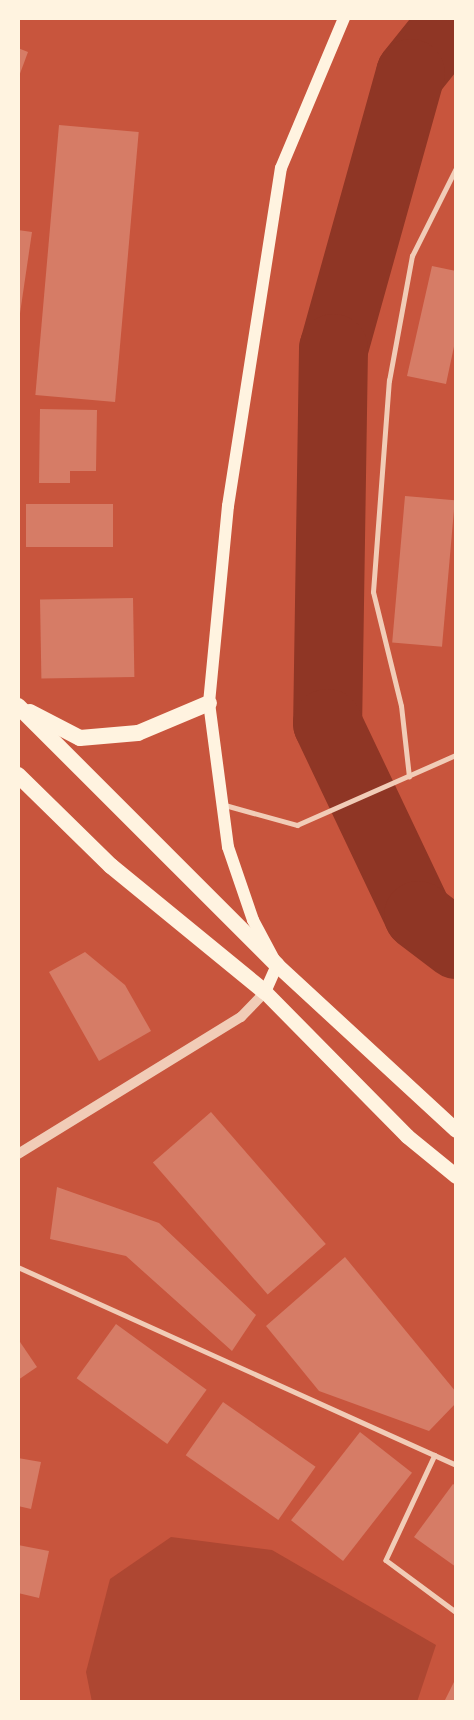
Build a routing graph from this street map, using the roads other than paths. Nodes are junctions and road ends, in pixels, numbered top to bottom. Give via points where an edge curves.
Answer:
1 (345, 18) edge
2 (456, 168) edge
3 (209, 704) junction
4 (18, 706) edge
5 (456, 754) edge
6 (18, 776) edge
7 (409, 777) junction
8 (222, 804) junction
9 (277, 965) junction
10 (265, 992) junction
11 (456, 1130) edge
12 (18, 1154) edge
13 (456, 1176) edge
14 (18, 1267) edge
15 (435, 1455) junction
16 (456, 1465) edge
17 (456, 1612) edge

1 - 3 main road via 281,168 228,506
2 - 7 lane via 412,256 388,393 373,592 401,706
3 - 4 highway via 138,733 80,738
3 - 8 main road
4 - 9 highway
5 - 7 lane
6 - 10 highway via 111,866
7 - 8 lane via 297,825
8 - 9 main road via 242,889
9 - 10 main road
9 - 11 main road
10 - 12 street via 241,1017
10 - 13 main road via 407,1136
14 - 15 lane
15 - 16 lane
15 - 17 lane via 386,1560

